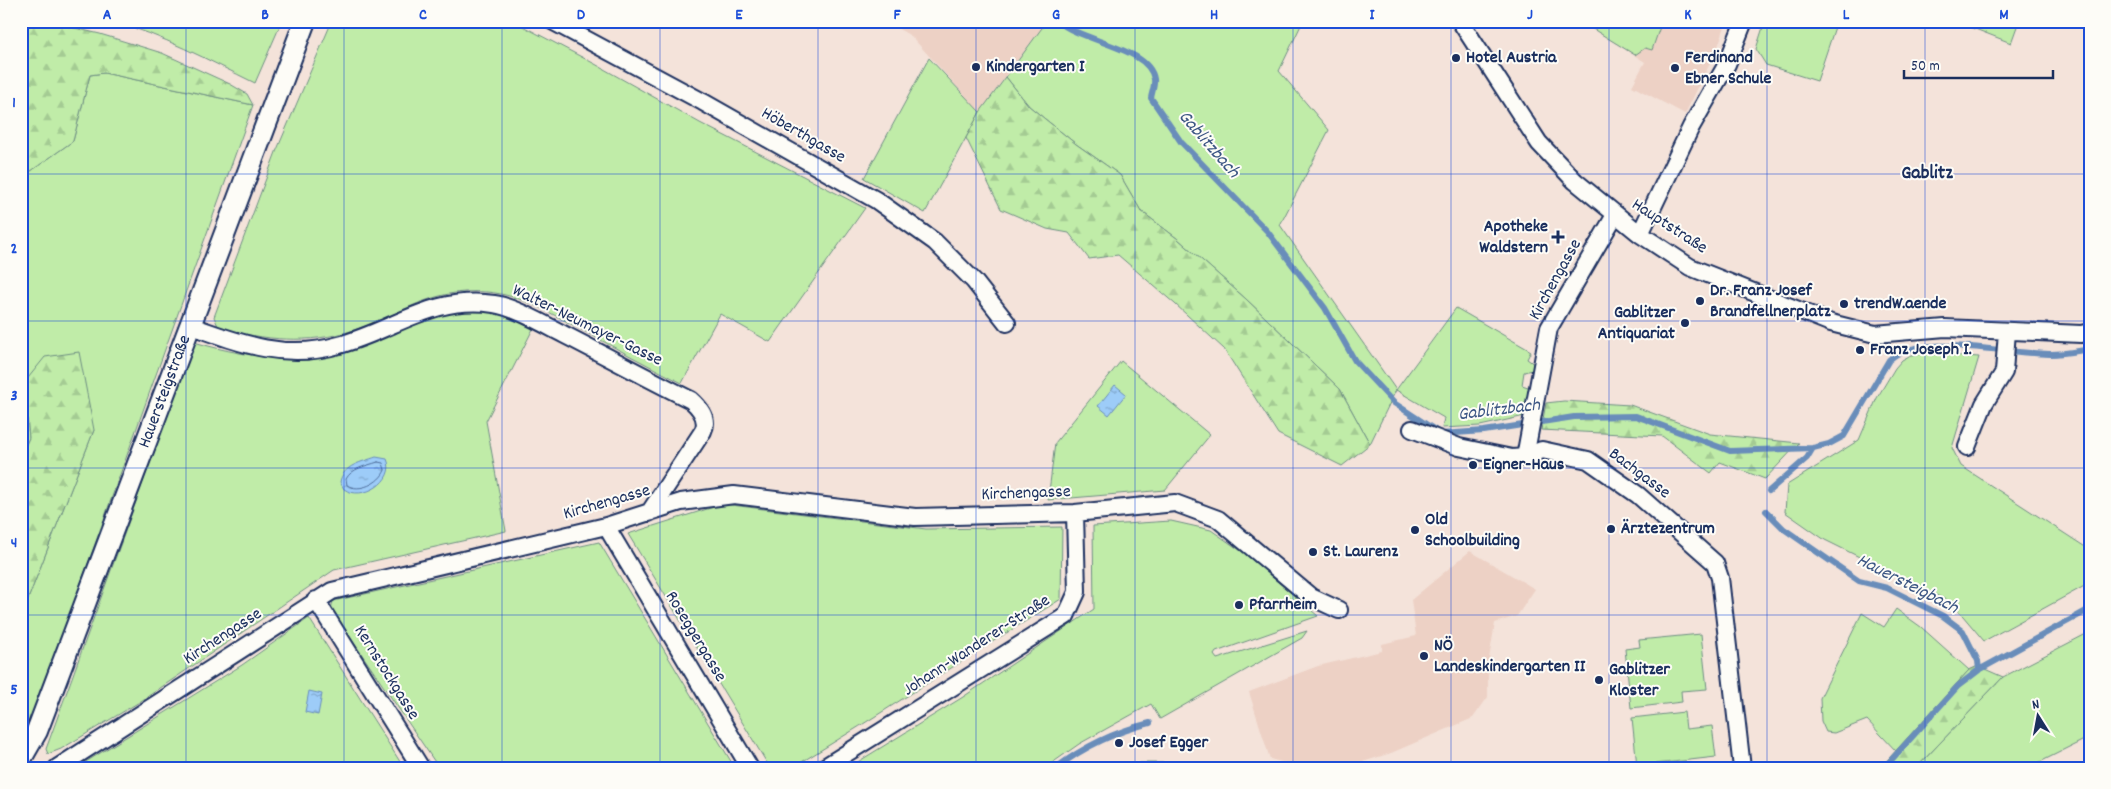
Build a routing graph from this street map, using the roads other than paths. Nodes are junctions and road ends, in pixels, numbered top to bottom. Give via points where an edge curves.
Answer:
1 (305, 21) edge
2 (552, 21) edge
3 (1460, 21) edge
4 (1744, 21) edge
5 (1615, 215) junction
6 (1640, 234) junction
7 (1007, 323) dead end
8 (189, 325) junction
9 (2090, 332) edge
10 (2007, 336) junction
11 (1412, 429) dead end
12 (1967, 447) dead end
13 (1526, 451) junction
14 (649, 513) junction
15 (1075, 513) junction
16 (606, 526) junction
17 (316, 600) junction
18 (1339, 610) dead end
19 (21, 759) edge
20 (57, 768) edge
21 (421, 768) edge
22 (750, 768) edge
23 (823, 768) edge
24 (1742, 768) edge

1 - 8 street, Hauersteigstraße
2 - 7 street, Höberthgasse via 876,200 935,242 974,281
3 - 5 street, Hauptstraße via 1540,143 1575,181
4 - 6 street via 1727,64 1691,127
5 - 6 street, Hauptstraße
5 - 13 street, Kirchengasse via 1549,328
6 - 10 street, Hauptstraße via 1700,271 1831,323 1863,332 1875,334 1945,328
8 - 14 street, Walter-Neumayer-Gasse via 261,349 292,352 339,345 426,310 453,303 495,304 538,321 691,400 704,417 706,426
8 - 19 street, Hauersteigstraße via 37,731
9 - 10 street, Hauptstraße
10 - 12 street via 2004,372 1984,404
11 - 13 street, Bachgasse via 1459,447 1512,458
13 - 24 street, Bachgasse via 1542,450 1588,460 1638,494 1715,563 1720,578
14 - 15 street, Kirchengasse via 681,502 734,495 915,517
14 - 16 street, Kirchengasse
15 - 18 street, Kirchengasse via 1176,503 1218,518 1311,597
15 - 23 street, Johann-Wanderer-Straße via 1077,592 1066,616
16 - 17 street, Kirchengasse via 332,591
16 - 22 street, Roseggergasse
17 - 20 street, Kirchengasse
17 - 21 street, Kernstockgasse

